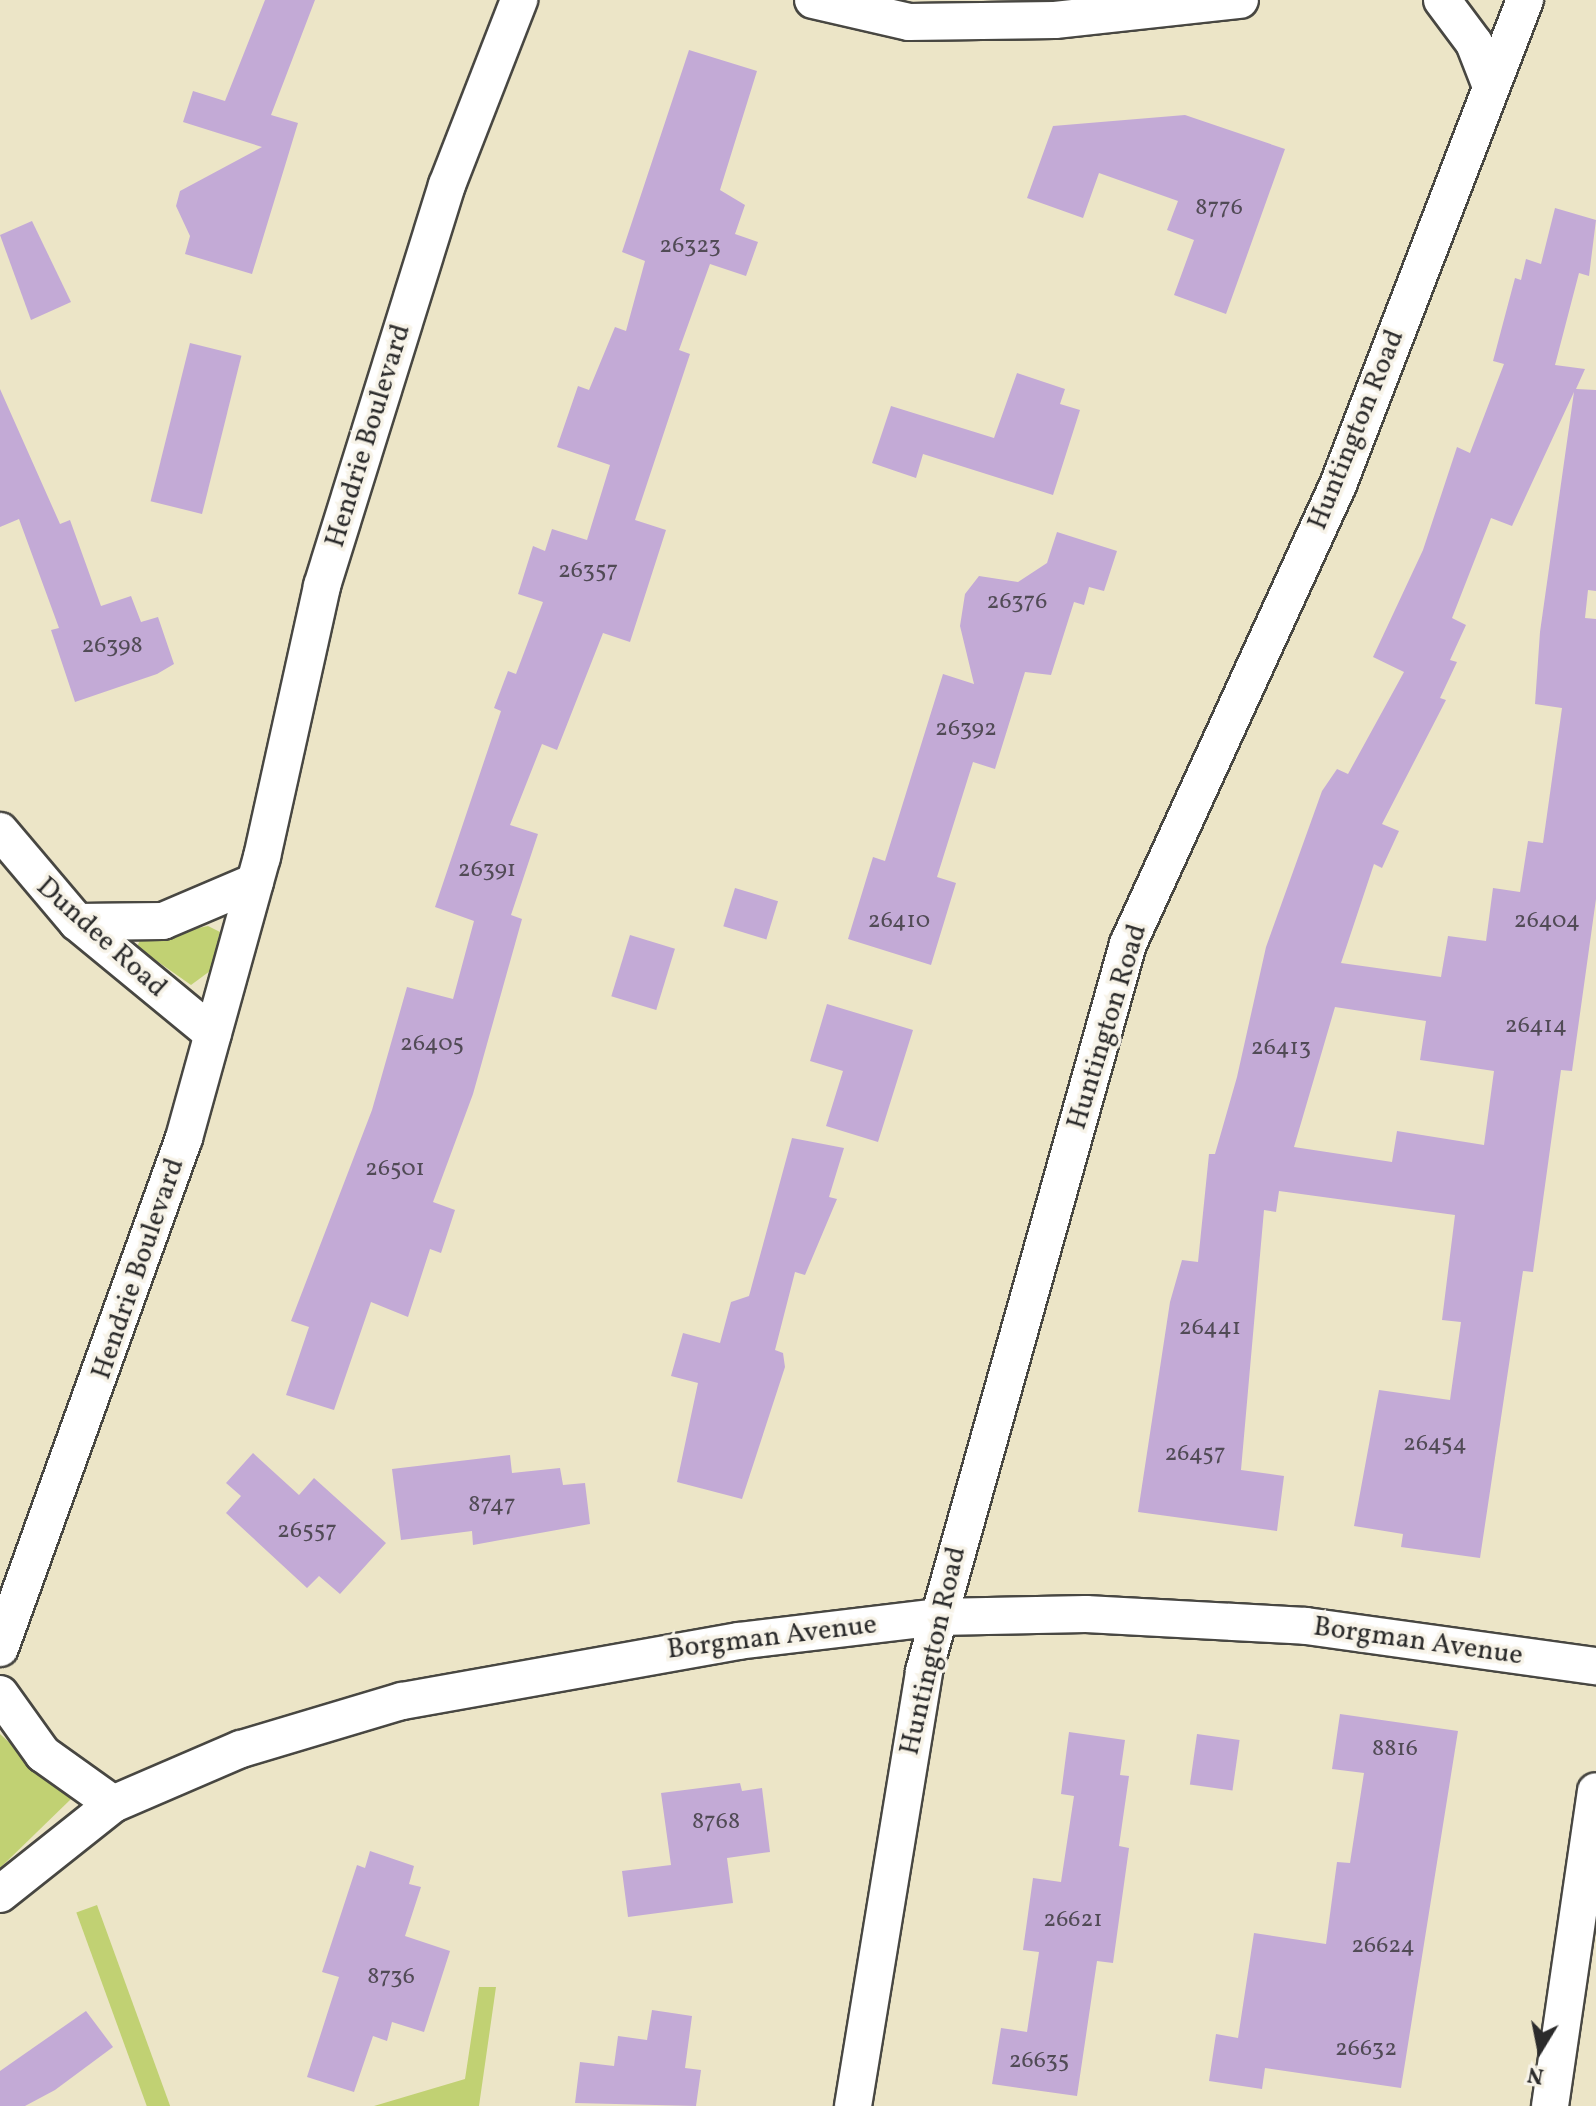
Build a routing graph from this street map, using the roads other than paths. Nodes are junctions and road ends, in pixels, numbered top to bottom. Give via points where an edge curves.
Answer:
1 (519, 0) edge
2 (813, 0) edge
3 (1240, 0) edge
4 (1442, 0) edge
5 (1525, 0) edge
6 (1490, 84) junction
7 (0, 831) edge
8 (255, 882) junction
9 (77, 922) junction
10 (213, 1034) junction
11 (938, 1617) junction
12 (0, 1648) edge
13 (1596, 1666) edge
14 (0, 1694) edge
15 (1596, 1791) edge
16 (113, 1804) junction
17 (0, 1894) edge
18 (853, 2106) edge
19 (1550, 2106) edge

1 - 8 street, Hendrie Boulevard via 447,185 322,586
2 - 3 street via 909,22 1055,20
4 - 6 street via 1474,43
5 - 6 street, Huntington Road
6 - 11 street, Huntington Road via 1338,485 1128,944
7 - 9 street, Dundee Road
8 - 9 street via 163,921
8 - 10 street, Hendrie Boulevard
9 - 10 street, Dundee Road
10 - 12 street, Hendrie Boulevard via 180,1152
11 - 13 street, Borgman Avenue via 1259,1623
11 - 16 street, Borgman Avenue via 564,1666 402,1701 241,1749
11 - 18 street, Huntington Road via 895,1827
14 - 16 street via 43,1754
15 - 19 street
16 - 17 street, Borgman Avenue

